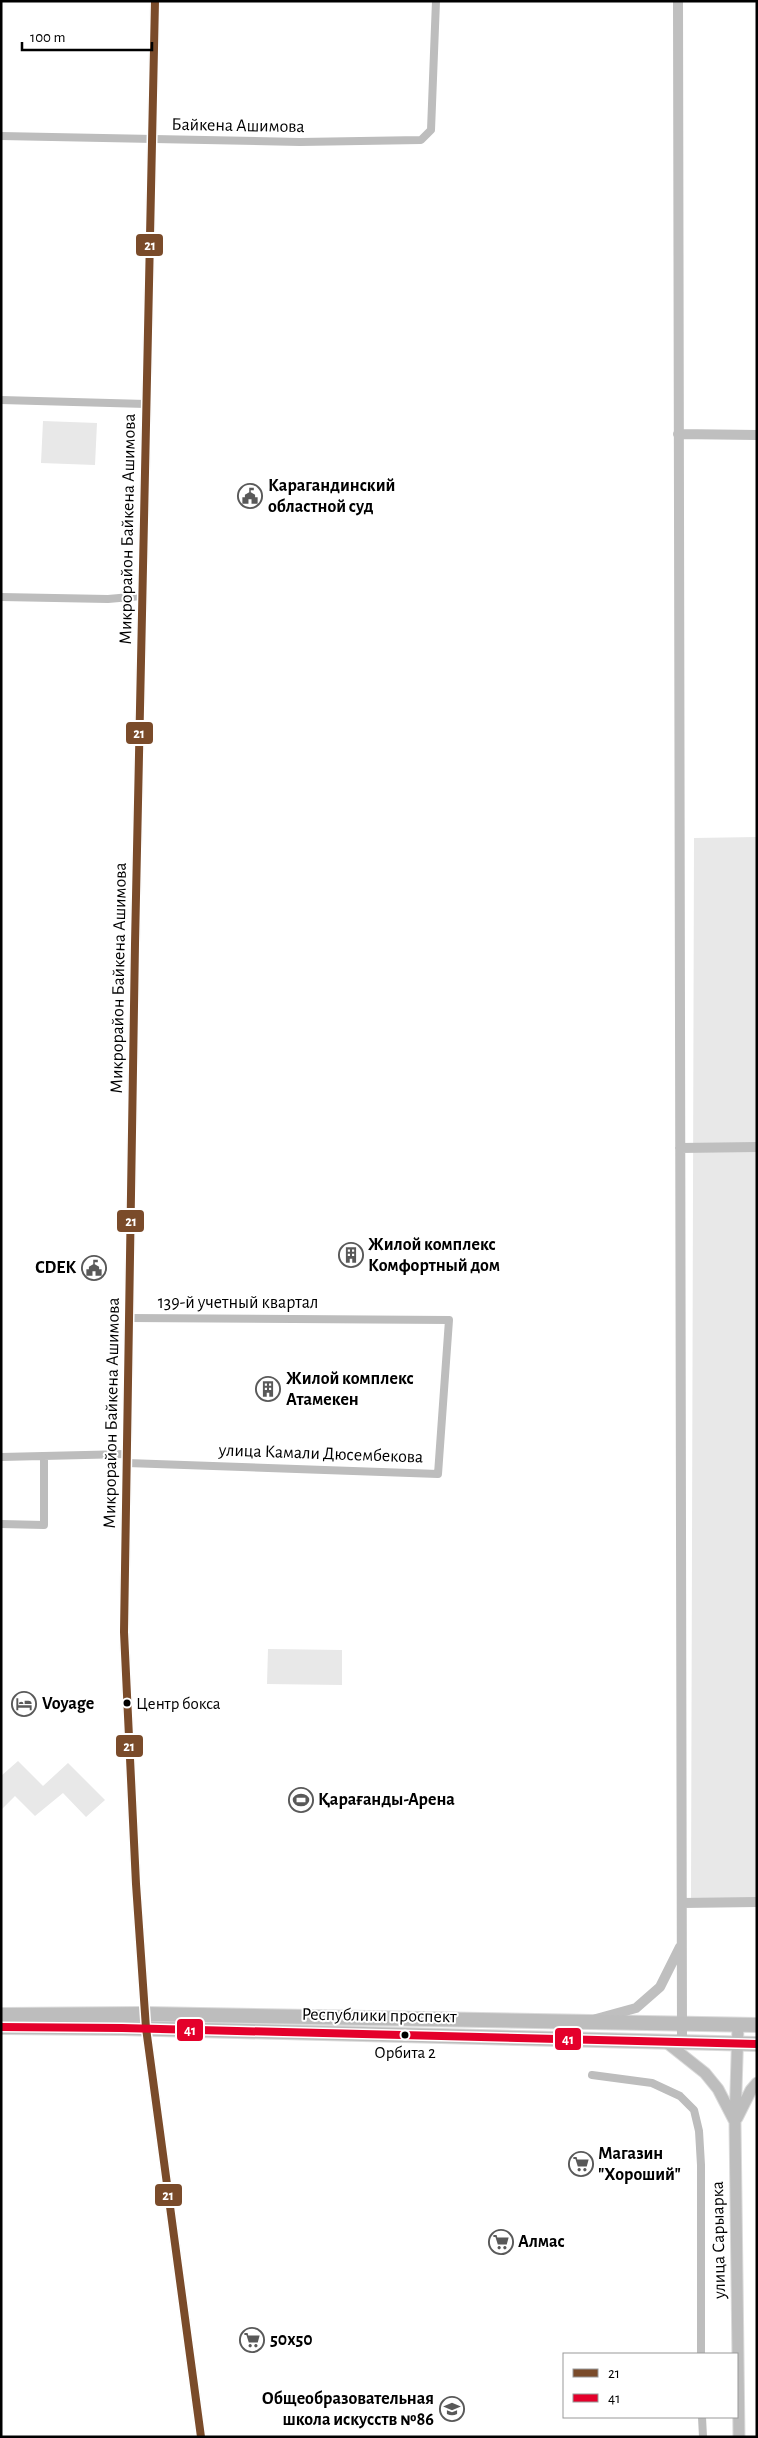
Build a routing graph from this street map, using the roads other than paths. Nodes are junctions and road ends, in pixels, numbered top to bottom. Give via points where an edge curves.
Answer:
1 (155, 1) edge
2 (436, 1) edge
3 (678, 1) edge
4 (1, 136) edge
5 (153, 139) junction
6 (1, 400) edge
7 (146, 404) junction
8 (678, 434) junction
9 (757, 435) edge
10 (142, 596) junction
11 (1, 598) edge
12 (757, 1147) edge
13 (680, 1148) junction
14 (129, 1318) junction
15 (347, 1318) joint
16 (1, 1457) edge
17 (44, 1457) junction
18 (127, 1459) junction
19 (1, 1524) edge
20 (757, 1902) edge
21 (682, 1903) junction
22 (682, 1942) junction
23 (145, 2014) junction
24 (1, 2015) edge
25 (583, 2022) junction
26 (682, 2024) junction
27 (757, 2025) edge
28 (738, 2026) junction
29 (1, 2027) edge
30 (146, 2028) junction
31 (666, 2042) junction
32 (682, 2042) junction
33 (737, 2044) junction
34 (757, 2044) edge
35 (592, 2075) dead end
36 (757, 2083) edge
37 (735, 2122) junction
38 (701, 2353) edge
39 (738, 2353) edge
40 (738, 2358) edge
41 (702, 2418) edge
42 (201, 2437) edge
43 (703, 2437) edge
44 (739, 2437) edge

1 - 5 main road, Микрорайон Байкена Ашимова
2 - 5 street, Байкена Ашимова via 431,130 421,140
3 - 8 main road
4 - 5 street, Байкена Ашимова
5 - 7 main road, Микрорайон Байкена Ашимова
6 - 7 street
7 - 10 main road, Микрорайон Байкена Ашимова
8 - 9 main road
8 - 13 main road
10 - 11 street via 108,599
10 - 14 main road, Микрорайон Байкена Ашимова
12 - 13 main road
13 - 21 main road
14 - 15 street, 139-й учетный квартал
14 - 18 main road, Микрорайон Байкена Ашимова
15 - 18 street, улица Камали Дюсембекова via 449,1320 438,1474
16 - 17 street
17 - 18 street
17 - 19 street via 44,1525
18 - 23 main road, Микрорайон Байкена Ашимова via 125,1656
20 - 21 main road
21 - 22 main road
22 - 25 main road via 660,1987 636,2008
22 - 26 main road
23 - 24 highway, Республики проспект
23 - 25 highway, Республики проспект
23 - 30 main road
25 - 26 highway, Республики проспект
26 - 28 highway, Республики проспект
26 - 32 main road
27 - 28 highway, Республики проспект
28 - 33 main road, улица Сарыарка
29 - 30 highway, Республики проспект
30 - 31 highway, Республики проспект
30 - 42 main road
31 - 32 highway, Республики проспект
31 - 37 main road via 705,2073 718,2089
32 - 33 highway, Республики проспект
33 - 34 highway, Республики проспект
33 - 37 main road, улица Сарыарка
35 - 38 street via 652,2083 680,2096 694,2110 701,2165
36 - 37 main road
37 - 39 main road, улица Сарыарка
40 - 44 main road, улица Сарыарка
41 - 43 street

